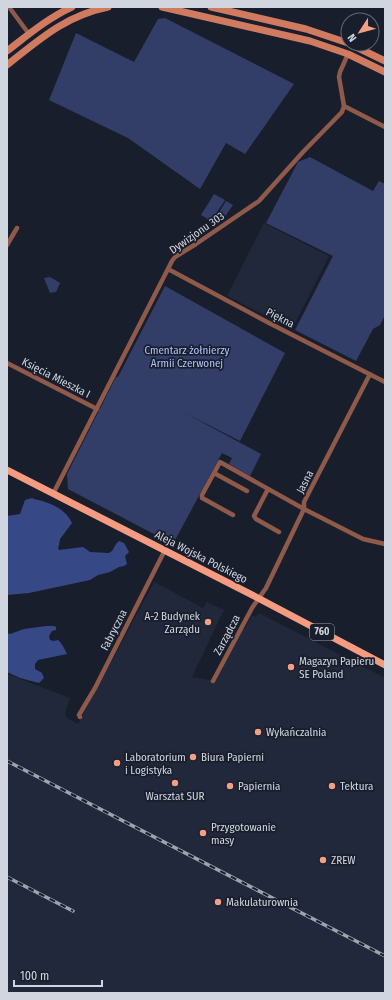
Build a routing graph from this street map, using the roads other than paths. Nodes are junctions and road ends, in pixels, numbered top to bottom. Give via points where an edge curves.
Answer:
1 (9, 7) edge
2 (72, 7) edge
3 (108, 7) edge
4 (162, 7) edge
5 (211, 7) edge
6 (29, 34) junction
7 (340, 40) edge
8 (7, 51) edge
9 (366, 52) edge
10 (348, 54) junction
11 (385, 61) edge
12 (7, 65) edge
13 (385, 72) edge
14 (344, 106) junction
15 (385, 127) edge
16 (17, 228) dead end
17 (7, 245) edge
18 (168, 269) junction
19 (7, 363) edge
20 (370, 374) junction
21 (385, 382) edge
22 (97, 409) junction
23 (7, 470) edge
24 (214, 473) junction
25 (268, 489) junction
26 (247, 491) dead end
27 (53, 494) junction
28 (304, 509) junction
29 (233, 515) dead end
30 (279, 532) dead end
31 (385, 544) edge
32 (165, 550) junction
33 (259, 599) junction
34 (385, 665) edge
35 (214, 681) dead end
36 (80, 718) dead end

1 - 6 street
2 - 6 main road
3 - 12 main road via 82,14 66,22
4 - 10 main road via 298,38
5 - 7 main road via 325,34
6 - 8 main road
9 - 11 main road
10 - 13 main road
10 - 14 street via 339,77
14 - 15 street
14 - 18 street, Dywizjonu 303 via 342,112 260,201 175,257
16 - 17 street
18 - 20 street, Piękna
18 - 22 street, Dywizjonu 303
19 - 22 street, Księcia Mieszka I
20 - 21 street, Piękna
20 - 28 street, Jasna via 304,502
22 - 27 street, Dywizjonu 303
23 - 27 main road, Aleja Wojska Polskiego / 760
24 - 25 street via 220,462
24 - 26 street
24 - 29 street via 202,498
25 - 28 street
25 - 30 street via 254,517
27 - 32 main road, Aleja Wojska Polskiego / 760
28 - 31 street via 363,539
28 - 33 street, Jasna
32 - 33 main road, Aleja Wojska Polskiego / 760
32 - 36 street, Fabryczna via 79,715
33 - 34 main road, Aleja Wojska Polskiego / 760
33 - 35 street, Zarządcza

